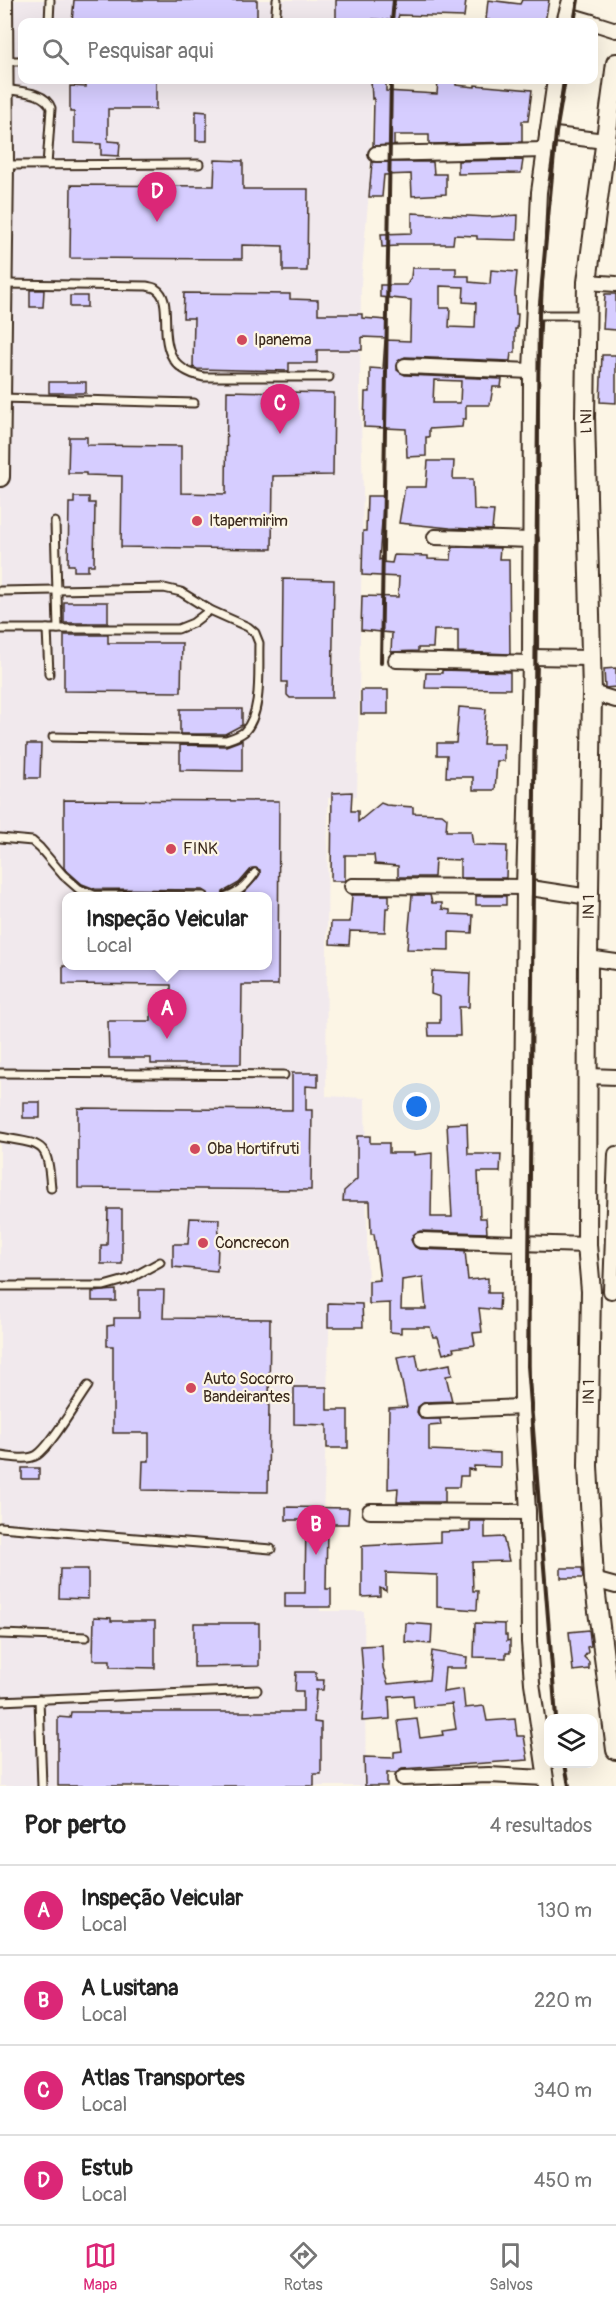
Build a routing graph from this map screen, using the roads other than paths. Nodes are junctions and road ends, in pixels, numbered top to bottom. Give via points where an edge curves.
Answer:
1 (3, 0) edge
2 (50, 0) edge
3 (277, 0) edge
4 (570, 0) edge
5 (50, 18) edge
6 (275, 18) edge
7 (566, 18) edge
8 (598, 25) edge
9 (616, 30) edge
10 (3, 61) junction
11 (18, 61) edge
12 (616, 63) edge
13 (554, 84) edge
14 (3, 89) junction
15 (547, 134) junction
16 (605, 141) junction
17 (545, 150) junction
18 (376, 154) dead end
19 (199, 164) dead end
20 (4, 165) junction
21 (47, 165) junction
22 (587, 282) junction
23 (2, 284) junction
24 (616, 284) edge
25 (533, 315) junction
26 (587, 315) junction
27 (1, 342) edge
28 (405, 366) dead end
29 (531, 370) junction
30 (329, 376) dead end
31 (1, 398) edge
32 (194, 403) dead end
33 (0, 433) edge
34 (0, 477) edge
35 (55, 522) dead end
36 (435, 537) dead end
37 (531, 540) junction
38 (58, 590) junction
39 (0, 591) edge
40 (210, 610) junction
41 (0, 629) edge
42 (47, 629) junction
43 (58, 629) junction
44 (591, 658) junction
45 (396, 660) dead end
46 (530, 660) junction
47 (49, 674) dead end
48 (592, 693) junction
49 (616, 700) edge
50 (53, 737) dead end
51 (0, 838) edge
52 (255, 873) dead end
53 (352, 886) dead end
54 (524, 887) junction
55 (86, 892) edge
56 (238, 892) edge
57 (589, 897) junction
58 (588, 958) junction
59 (616, 962) edge
60 (0, 1073) edge
61 (284, 1075) dead end
62 (589, 1076) junction
63 (616, 1077) edge
64 (0, 1137) edge
65 (616, 1154) edge
66 (51, 1188) dead end
67 (420, 1240) dead end
68 (521, 1242) junction
69 (587, 1245) junction
70 (160, 1262) dead end
71 (0, 1286) edge
72 (591, 1291) junction
73 (614, 1291) edge
74 (88, 1386) dead end
75 (522, 1407) junction
76 (426, 1411) dead end
77 (0, 1456) edge
78 (370, 1510) dead end
79 (528, 1512) junction
80 (0, 1527) edge
81 (271, 1549) dead end
82 (594, 1580) junction
83 (616, 1586) edge
84 (0, 1634) edge
85 (87, 1637) dead end
86 (257, 1690) dead end
87 (39, 1699) junction
88 (0, 1701) edge
89 (616, 1750) edge
90 (403, 1778) dead end
91 (546, 1782) edge
92 (42, 1786) edge

1 - 10 street
2 - 5 lane
3 - 6 lane
4 - 7 street
8 - 9 street
10 - 11 lane
10 - 14 street
12 - 16 street, IN 1
13 - 15 street
14 - 20 street
14 - 21 lane via 41,96 48,101 51,108
15 - 16 street
15 - 17 street
16 - 22 street, IN 1
17 - 18 street
17 - 25 street
19 - 21 lane
20 - 21 lane
20 - 23 street
22 - 24 street
22 - 26 street, IN 1
23 - 27 street
23 - 30 lane via 147,286 163,296 168,351 189,374
25 - 26 lane
25 - 29 street
26 - 44 street, IN 1 via 585,417
27 - 31 street
28 - 29 street
29 - 37 street
31 - 32 lane
31 - 33 street
33 - 34 street
35 - 38 lane
36 - 37 street
37 - 46 street
38 - 39 lane
38 - 40 lane via 164,588 181,592
38 - 43 lane
40 - 43 lane via 178,629
40 - 50 lane via 248,627 260,643 256,709 242,734 226,740
41 - 42 lane
42 - 43 lane
42 - 47 lane
44 - 46 street
44 - 48 street, IN 1
45 - 46 street
46 - 54 street
48 - 49 street
48 - 57 street, IN 1
51 - 55 lane via 32,841 63,875
52 - 56 lane
53 - 54 street
54 - 57 street
54 - 68 street
57 - 58 street, IN 1
58 - 59 street
58 - 62 street, IN 1
60 - 61 lane
62 - 63 street
62 - 69 street, IN 1
64 - 66 lane via 44,1149 49,1159
65 - 73 street
67 - 68 street
68 - 69 street
68 - 75 street
69 - 72 street, IN 1
70 - 71 lane via 129,1279 104,1286
72 - 73 street
72 - 82 street, IN 1 via 588,1466
74 - 77 lane via 36,1456
75 - 76 street
75 - 79 street
78 - 79 street
79 - 91 street via 529,1642
80 - 81 lane
82 - 83 street
82 - 89 street, IN 1
84 - 85 lane
86 - 87 lane
87 - 88 lane
87 - 92 lane
90 - 91 street via 489,1775

